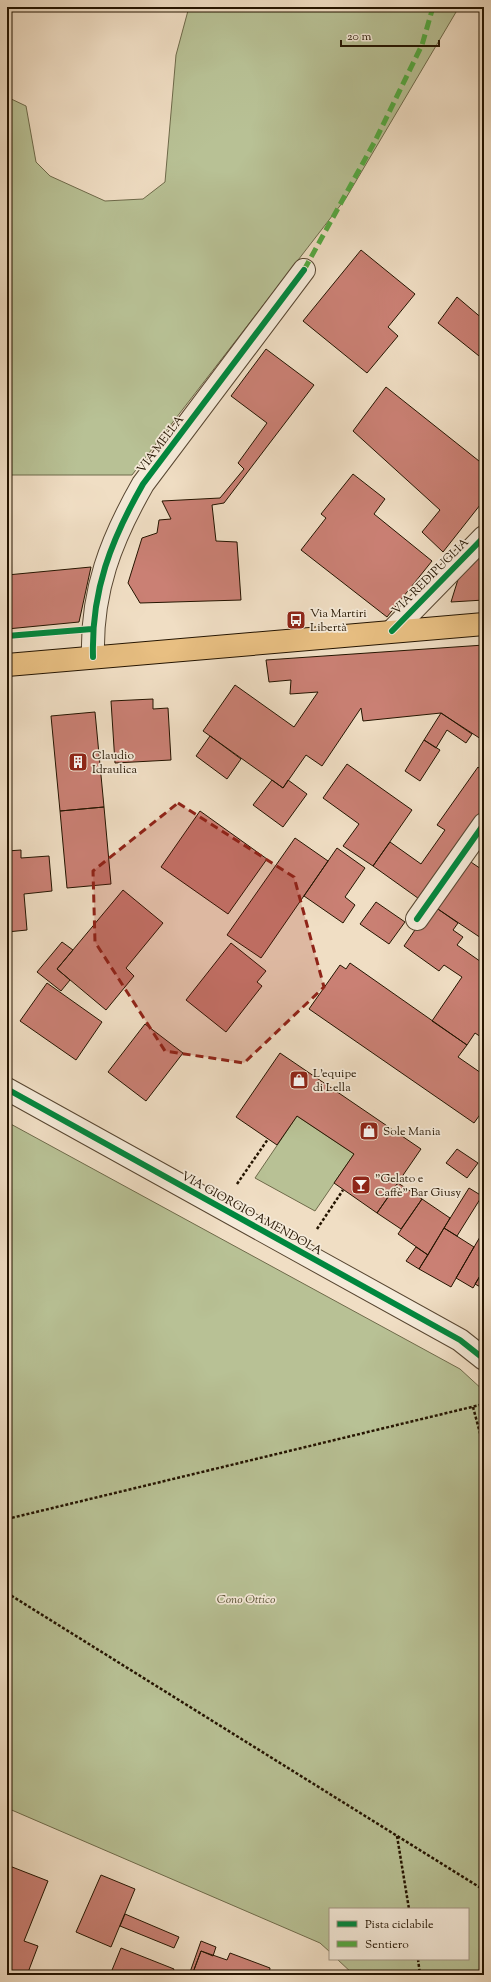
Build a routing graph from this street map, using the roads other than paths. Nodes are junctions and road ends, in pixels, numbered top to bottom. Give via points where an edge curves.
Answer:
1 (304, 270) dead end
2 (484, 537) edge
3 (484, 624) edge
4 (392, 631) junction
5 (93, 657) junction
6 (7, 665) edge
7 (484, 824) edge
8 (417, 919) dead end
9 (7, 1089) edge
10 (484, 1359) edge

1 - 5 street, VIA MELLA via 143,484 124,518 99,586 92,628
2 - 4 street, VIA REDIPUGLIA
3 - 4 main road
4 - 5 main road
5 - 6 main road
7 - 8 street
9 - 10 street, VIA GIORGIO AMENDOLA via 460,1340

